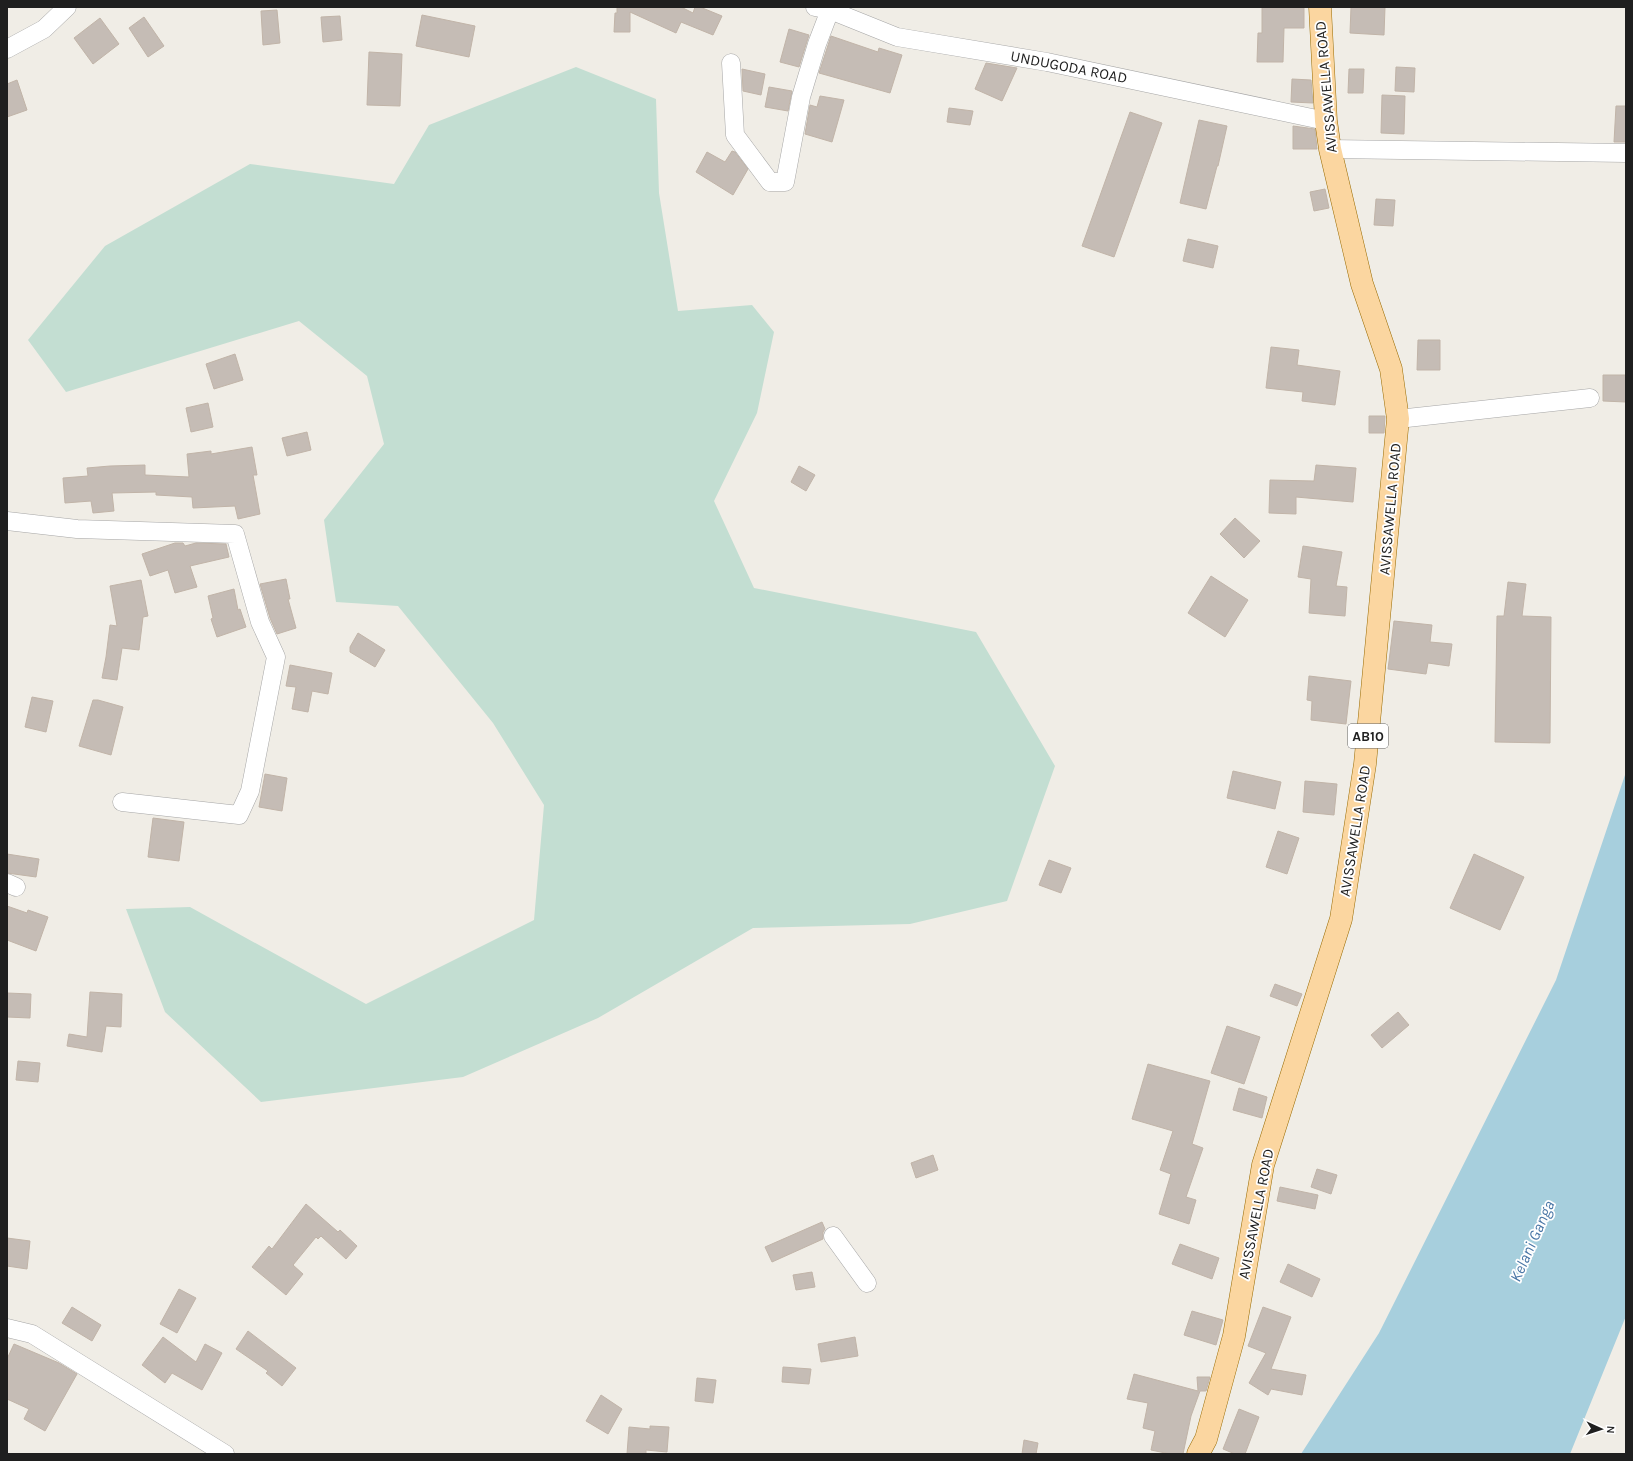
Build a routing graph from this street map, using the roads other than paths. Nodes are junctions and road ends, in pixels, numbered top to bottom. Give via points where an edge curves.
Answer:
1 (67, 7) edge
2 (1320, 7) edge
3 (822, 9) edge
4 (7, 49) edge
5 (731, 63) dead end
6 (1326, 121) junction
7 (1330, 149) junction
8 (1626, 152) edge
9 (1590, 398) dead end
10 (1398, 419) junction
11 (7, 520) edge
12 (122, 802) dead end
13 (833, 1236) dead end
14 (867, 1283) dead end
15 (7, 1328) edge
16 (225, 1454) edge
17 (1198, 1454) edge

1 - 4 street via 44,29
2 - 6 main road, AVISSAWELLA ROAD / AB10
3 - 5 street via 817,44 801,97 785,182 770,182 735,135
3 - 6 street, UNDUGODA ROAD via 897,37 1046,62
6 - 7 main road, AVISSAWELLA ROAD / AB10
7 - 8 street
7 - 10 main road, AVISSAWELLA ROAD / AB10 via 1362,284 1391,369
9 - 10 street
10 - 17 main road, AVISSAWELLA ROAD / AB10 via 1365,764 1341,919 1263,1165 1234,1336 1206,1439
11 - 12 street via 77,529 235,534 260,622 276,657 250,791 239,815
13 - 14 street
15 - 16 street via 32,1334

